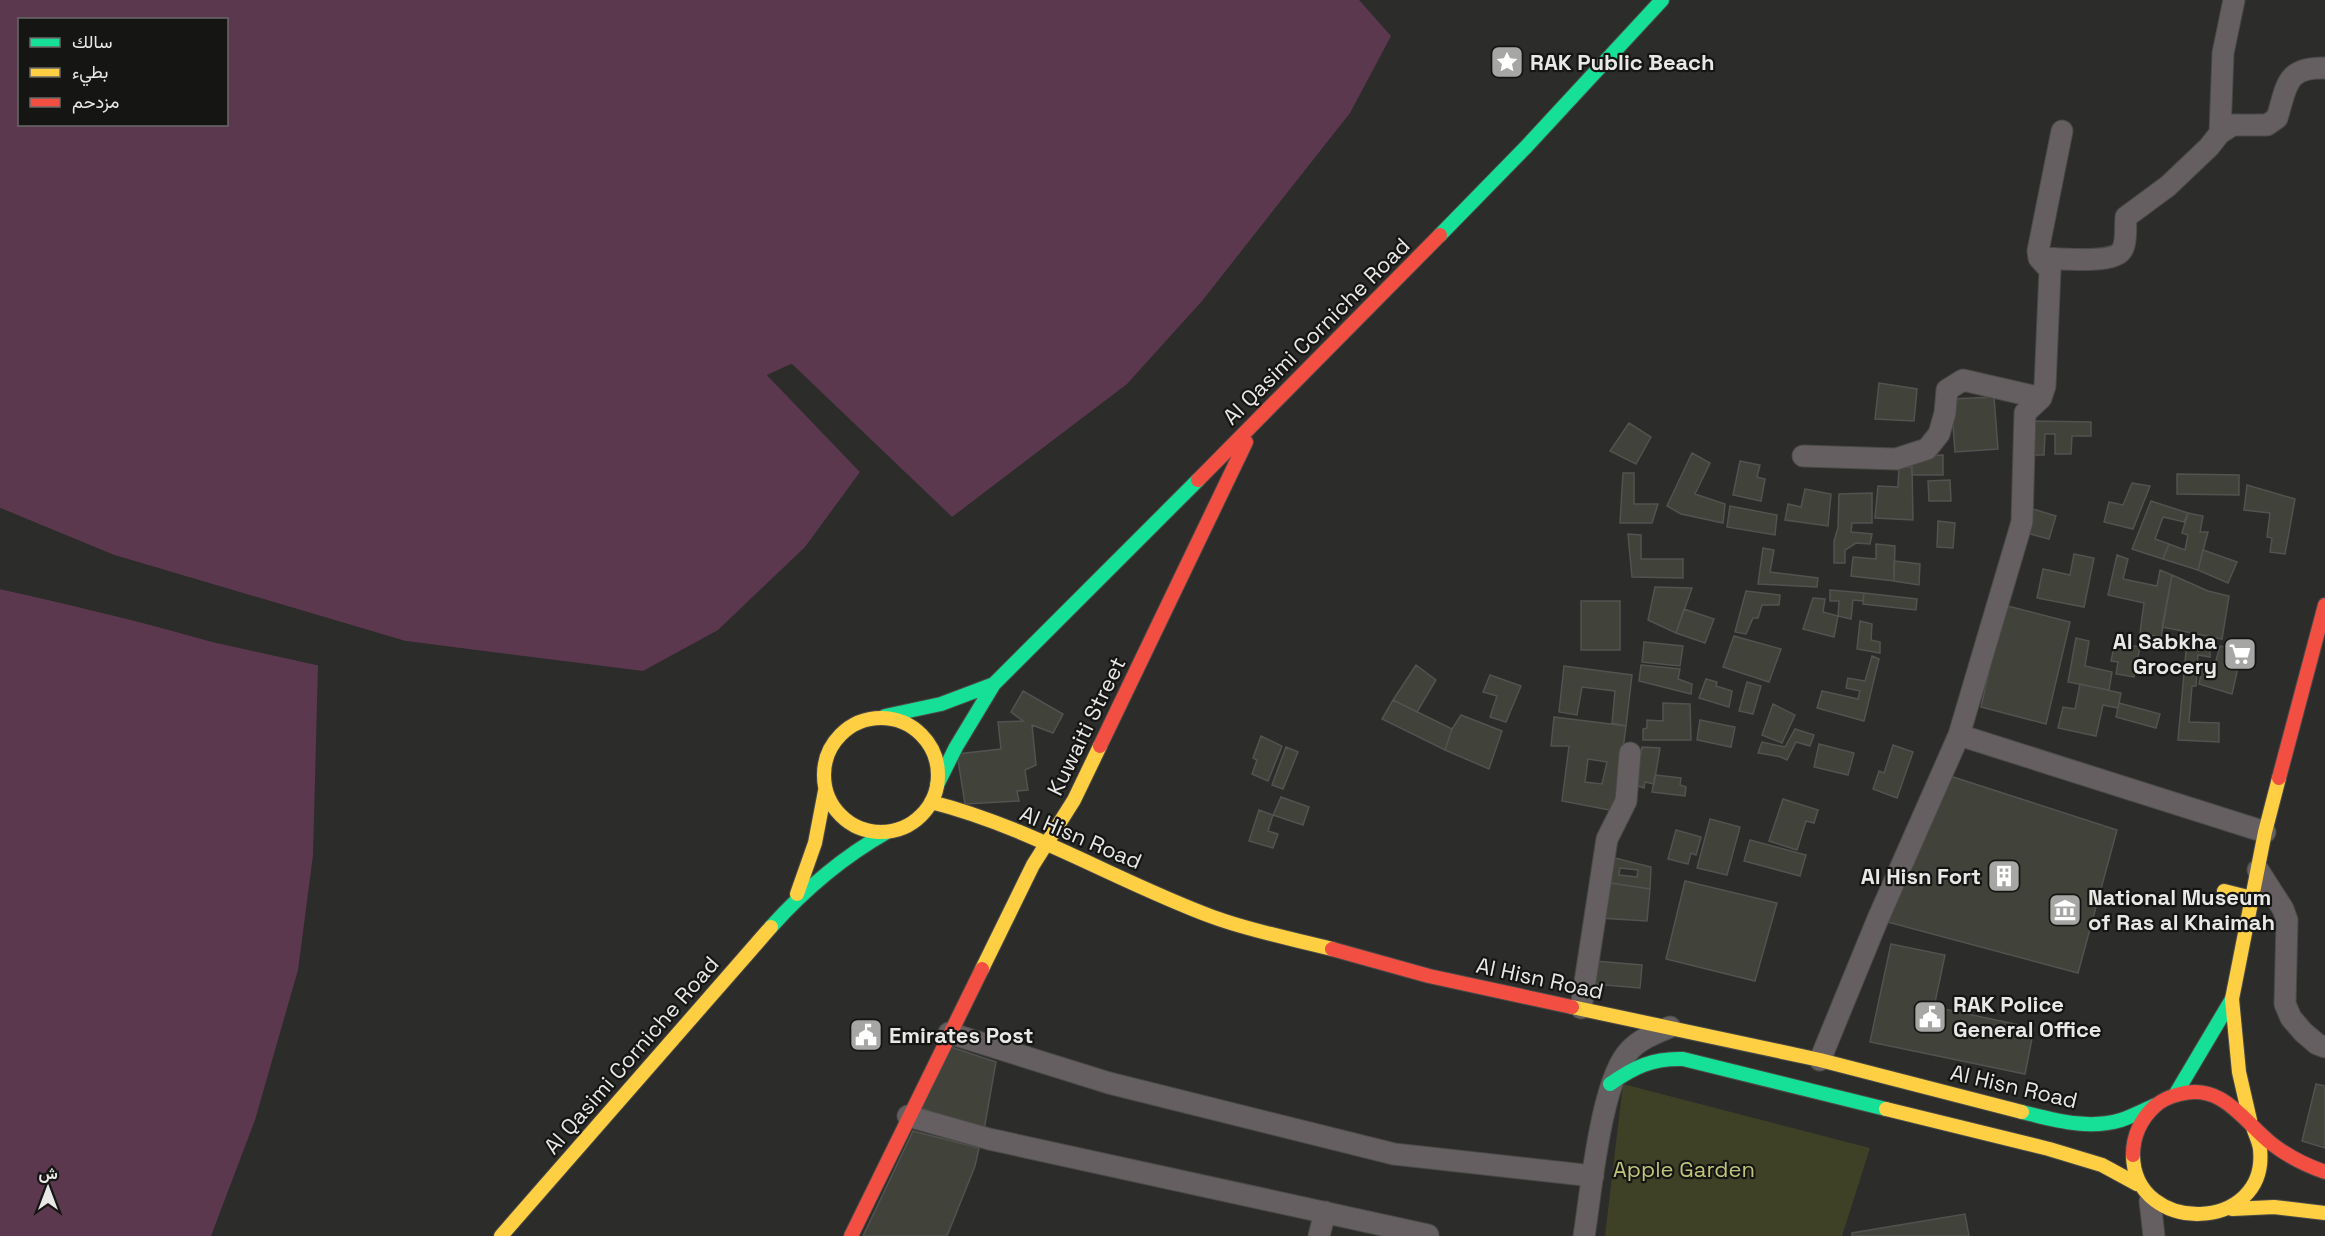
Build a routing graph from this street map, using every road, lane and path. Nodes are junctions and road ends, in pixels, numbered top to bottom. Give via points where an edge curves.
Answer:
1 (1662, 0) edge
2 (2234, 0) edge
3 (2325, 68) edge
4 (2062, 130) dead end
5 (2220, 133) junction
6 (2038, 258) junction
7 (2041, 398) junction
8 (1255, 423) junction
9 (1803, 456) dead end
10 (2325, 605) edge
11 (994, 684) junction
12 (879, 717) junction
13 (1959, 735) junction
14 (1630, 753) dead end
15 (937, 785) junction
16 (825, 791) junction
17 (931, 802) junction
18 (887, 831) junction
19 (2265, 832) junction
20 (1046, 844) junction
21 (2258, 870) junction
22 (2224, 891) dead end
23 (2252, 898) junction
24 (793, 902) junction
25 (2232, 999) junction
26 (1581, 1008) junction
27 (1670, 1027) junction
28 (949, 1033) junction
29 (2325, 1047) edge
30 (1820, 1060) junction
31 (1610, 1084) junction
32 (2175, 1095) junction
33 (2156, 1105) junction
34 (908, 1116) junction
35 (2251, 1124) junction
36 (2325, 1172) edge
37 (1593, 1176) junction
38 (2138, 1184) junction
39 (2150, 1201) junction
40 (2232, 1209) junction
41 (1325, 1212) junction
42 (2325, 1213) edge
43 (2205, 1227) edge
44 (501, 1236) edge
45 (851, 1236) edge
46 (1319, 1236) edge
47 (1428, 1236) edge
48 (1439, 1236) edge
49 (1584, 1236) edge
50 (2154, 1236) edge

1 - 8 street, Al Qasimi Corniche Road via 1526,147
2 - 5 street via 2223,53
3 - 5 street via 2307,67 2294,74 2277,118 2267,125 2233,125
4 - 6 street
5 - 6 street via 2168,186 2126,217 2124,248 2118,256
6 - 7 street via 2050,270 2045,386
7 - 9 street via 1963,380 1947,390 1939,434 1927,449 1896,459
7 - 13 street via 2025,413 2022,522
8 - 11 street, Al Qasimi Corniche Road
8 - 20 street, Kuwaiti Street via 1074,800
10 - 19 street
11 - 12 street, Al Qasimi Corniche Road via 961,700
11 - 15 street, Al Qasimi Corniche Road
12 - 15 street via 899,720 930,745 937,764
12 - 16 street via 858,722 840,734 828,750 823,771
13 - 19 street
13 - 30 street
14 - 26 street via 1626,801 1608,839
15 - 17 street
16 - 18 street via 838,814 861,828
16 - 24 street, Al Qasimi Corniche Road via 820,831
17 - 18 street via 905,827
17 - 20 street, Al Hisn Road via 959,809
18 - 24 street, Al Qasimi Corniche Road via 843,859
19 - 21 street
20 - 26 street, Al Hisn Road via 1214,917 1429,976
20 - 28 street, Kuwaiti Street
21 - 23 street
21 - 29 street via 2287,920 2285,1004 2302,1032
22 - 23 street
23 - 25 street
24 - 44 street, Al Qasimi Corniche Road
25 - 32 street
25 - 35 street via 2239,1072
26 - 27 street, Al Hisn Road
27 - 30 street, Al Hisn Road
27 - 31 street via 1629,1050
28 - 34 street, Kuwaiti Street
28 - 37 street via 1109,1083 1395,1154
30 - 33 street, Al Hisn Road via 2066,1123 2120,1120
31 - 37 street
31 - 38 street via 1634,1066 1659,1058 1683,1059 2049,1149 2102,1165
32 - 33 street
32 - 35 street via 2196,1091 2217,1095 2235,1105
33 - 38 street via 2141,1121 2133,1141 2131,1163
34 - 41 street via 989,1139
34 - 45 street, Kuwaiti Street
35 - 36 street via 2293,1159
35 - 40 street via 2260,1149 2258,1172 2249,1192
37 - 49 street
38 - 39 street
39 - 43 street via 2168,1214
39 - 50 street
40 - 42 street via 2274,1207
40 - 43 street
41 - 46 street
41 - 47 street
47 - 48 street

